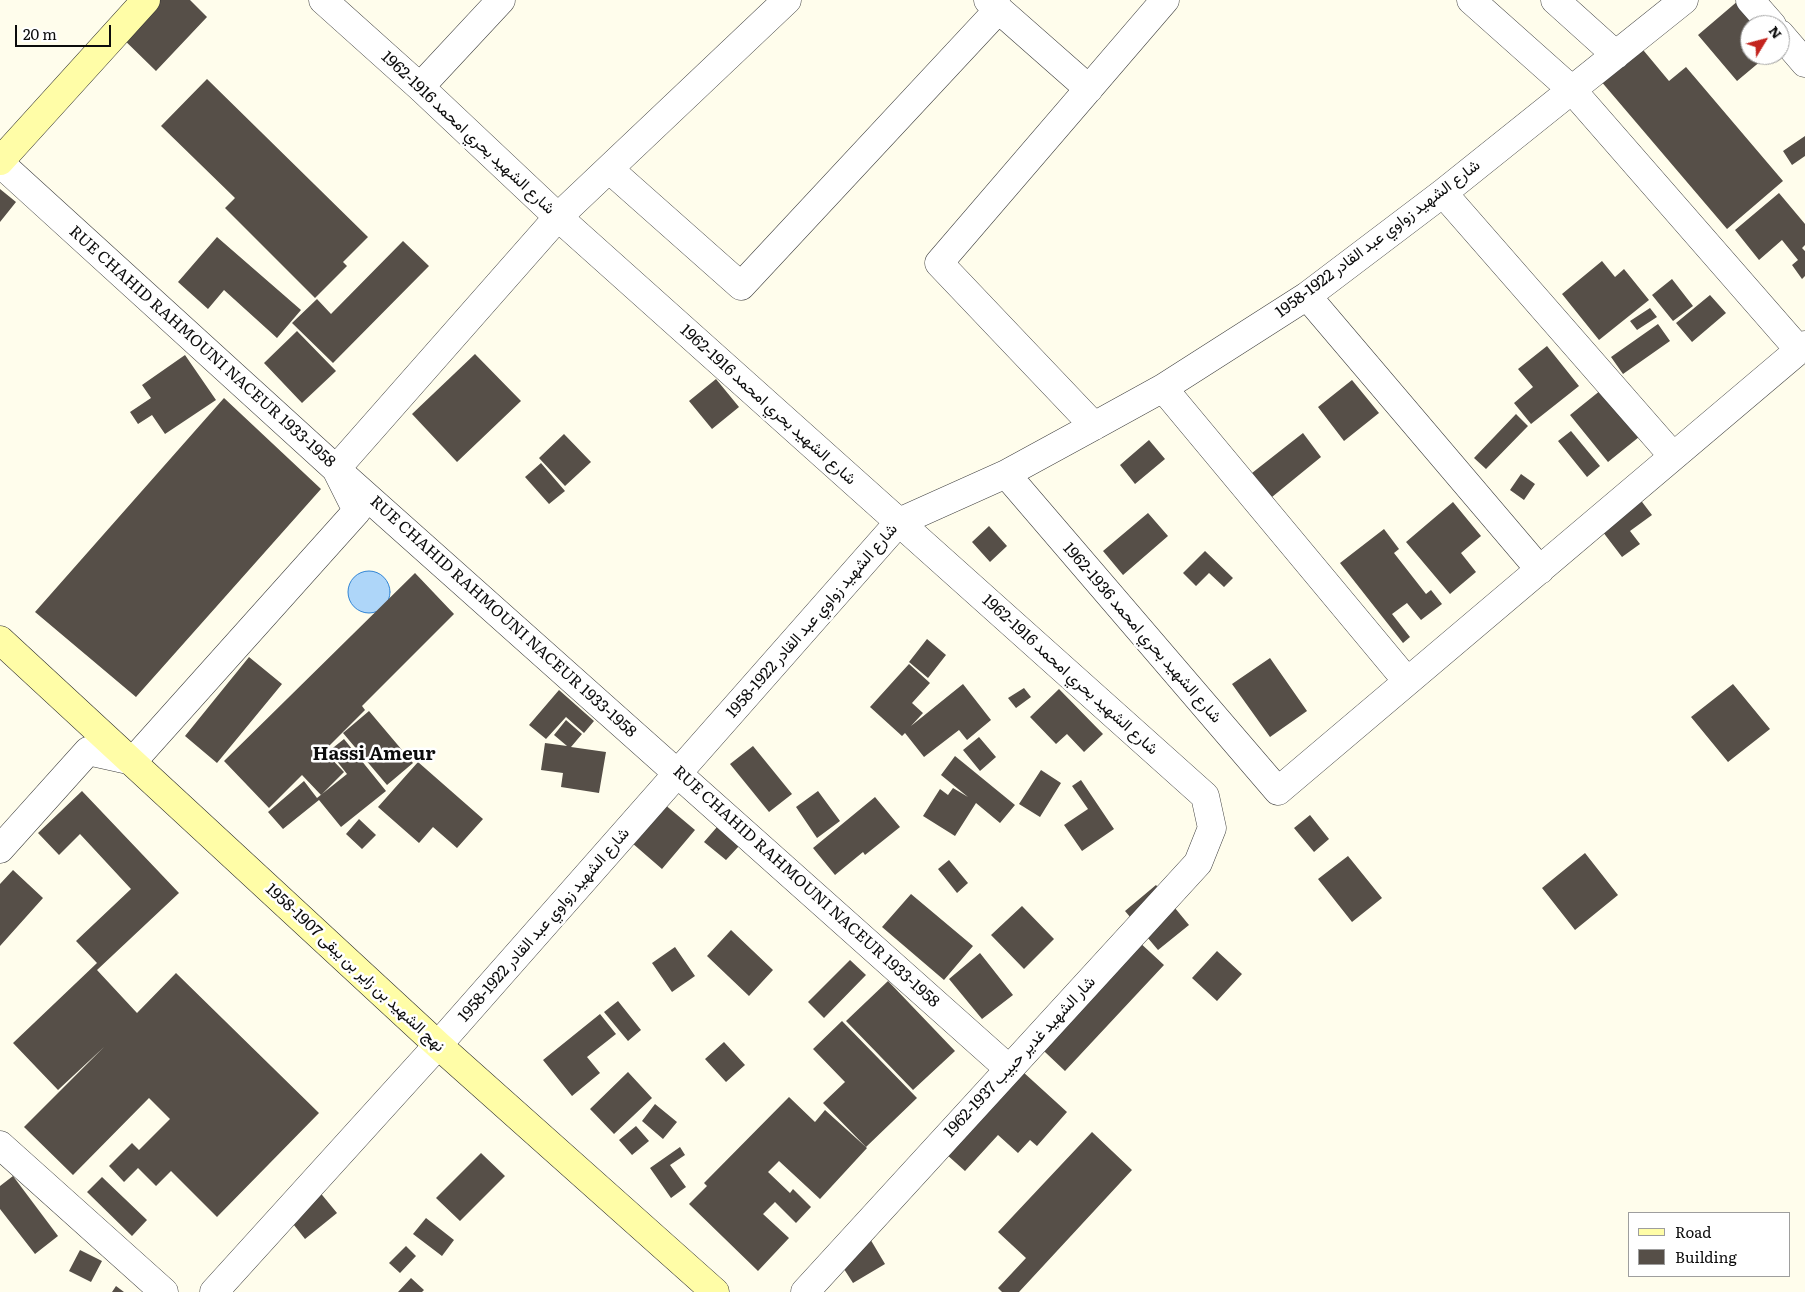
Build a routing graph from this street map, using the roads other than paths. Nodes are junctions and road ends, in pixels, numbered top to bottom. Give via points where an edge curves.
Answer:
1 (146, 0) edge
2 (323, 0) edge
3 (501, 0) edge
4 (787, 0) edge
5 (1165, 0) edge
6 (1471, 0) edge
7 (1555, 0) edge
8 (1684, 0) edge
9 (1750, 0) edge
10 (994, 5) edge
11 (1763, 15) edge
12 (1790, 46) edge
13 (1616, 55) junction
14 (1805, 63) edge
15 (420, 87) junction
16 (1089, 89) junction
17 (1572, 90) junction
18 (0, 162) edge
19 (609, 169) junction
20 (1443, 193) junction
21 (558, 217) junction
22 (1307, 296) junction
23 (1802, 348) edge
24 (1163, 388) junction
25 (1094, 426) junction
26 (1673, 456) junction
27 (336, 469) junction
28 (1006, 474) junction
29 (899, 522) junction
30 (1540, 570) junction
31 (0, 640) edge
32 (1407, 681) junction
33 (133, 761) junction
34 (678, 773) junction
35 (1208, 812) joint
36 (0, 849) edge
37 (438, 1046) junction
38 (1009, 1069) junction
39 (0, 1145) edge
40 (164, 1292) edge
41 (214, 1292) edge
42 (715, 1292) edge
43 (805, 1292) edge

1 - 18 main road
2 - 15 street, شارع الشهيد بحري امحمد 1916-1962
3 - 15 street
4 - 19 street
5 - 16 street
6 - 17 street
7 - 13 street
8 - 13 street, شارع الشهيد زواوي عبد القادر 1922-1958
9 - 11 street
10 - 16 street
10 - 19 street via 741,286
12 - 14 street
13 - 17 street, شارع الشهيد زواوي عبد القادر 1922-1958
15 - 21 street, شارع الشهيد بحري امحمد 1916-1962
16 - 25 street via 939,263
17 - 20 street, شارع الشهيد زواوي عبد القادر 1922-1958
17 - 23 street
18 - 27 street, RUE CHAHID RAHMOUNI NACEUR 1933-1958
19 - 21 street
20 - 22 street, شارع الشهيد زواوي عبد القادر 1922-1958
20 - 26 street
21 - 27 street
21 - 29 street, شارع الشهيد بحري امحمد 1916-1962
22 - 24 street, شارع الشهيد زواوي عبد القادر 1922-1958
22 - 30 street
23 - 26 street
24 - 25 street, شارع الشهيد زواوي عبد القادر 1922-1958
24 - 32 street
25 - 28 street, شارع الشهيد زواوي عبد القادر 1922-1958
26 - 30 street
27 - 33 street via 356,510
27 - 34 street, RUE CHAHID RAHMOUNI NACEUR 1933-1958
28 - 29 street, شارع الشهيد زواوي عبد القادر 1922-1958
28 - 32 street, شارع الشهيد بحري امحمد 1936-1962 via 1278,791
29 - 34 street, شارع الشهيد زواوي عبد القادر 1922-1958
29 - 35 street, شارع الشهيد بحري امحمد 1916-1962 via 1205,796
30 - 32 street
31 - 33 main road, نهج الشهيد بن زاير بن يبقى 1907-1958
33 - 36 street via 88,750
33 - 37 main road, نهج الشهيد بن زاير بن يبقى 1907-1958
34 - 37 street, شارع الشهيد زواوي عبد القادر 1922-1958
34 - 38 street, RUE CHAHID RAHMOUNI NACEUR 1933-1958
35 - 38 street, شار الشهيد غدير حبيب 1937-1962 via 1212,828 1198,863
37 - 41 street, شارع الشهيد زواوي عبد القادر 1922-1958
37 - 42 main road, نهج الشهيد بن زاير بن يبقى 1907-1958
38 - 43 street, شار الشهيد غدير حبيب 1937-1962
39 - 40 street

